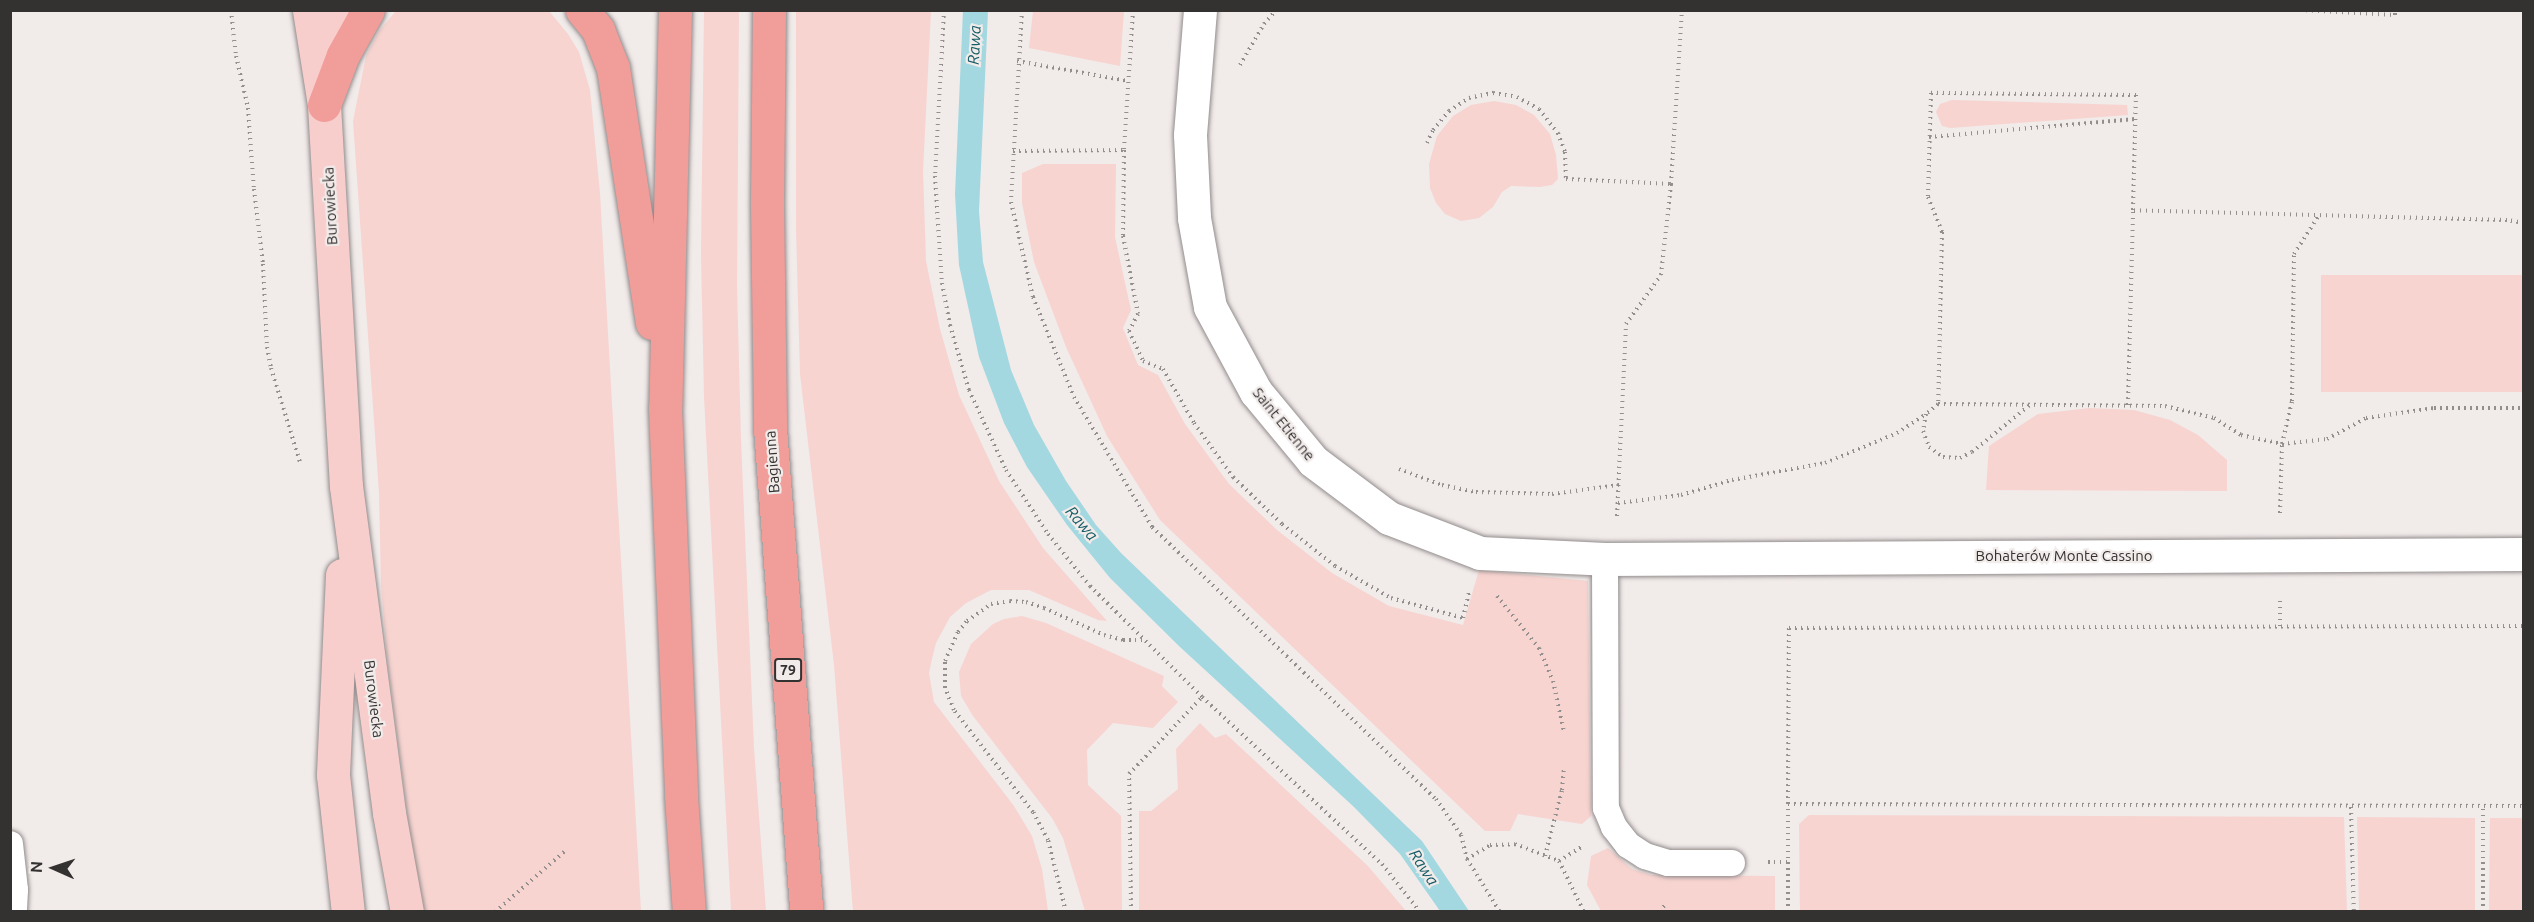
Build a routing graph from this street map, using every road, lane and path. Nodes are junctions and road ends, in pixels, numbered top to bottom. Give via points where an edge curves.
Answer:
1 (231, 10) edge
2 (309, 10) edge
3 (341, 10) edge
4 (368, 10) edge
5 (582, 10) edge
6 (675, 10) edge
7 (769, 10) edge
8 (944, 10) edge
9 (1022, 10) edge
10 (1200, 10) edge
11 (1276, 10) edge
12 (1682, 10) edge
13 (2300, 10) edge
14 (2395, 10) edge
15 (1017, 61) junction
16 (1237, 70) dead end
17 (1128, 81) dead end
18 (324, 105) junction
19 (2135, 119) junction
20 (1929, 136) junction
21 (1426, 143) dead end
22 (1124, 150) dead end
23 (1013, 151) junction
24 (1671, 184) junction
25 (2133, 210) junction
26 (2319, 215) junction
27 (2523, 224) edge
28 (1938, 404) junction
29 (2031, 404) junction
30 (2128, 405) junction
31 (665, 408) junction
32 (2523, 408) edge
33 (1926, 414) junction
34 (2282, 444) junction
35 (1393, 466) dead end
36 (302, 468) dead end
37 (1618, 484) junction
38 (346, 486) junction
39 (1618, 503) junction
40 (2280, 514) dead end
41 (1617, 522) dead end
42 (2523, 554) edge
43 (1605, 559) junction
44 (1491, 590) dead end
45 (2523, 626) edge
46 (1143, 640) junction
47 (1202, 697) junction
48 (1565, 740) dead end
49 (1565, 762) dead end
50 (333, 775) junction
51 (1788, 804) junction
52 (2483, 806) junction
53 (2352, 807) junction
54 (2523, 807) edge
55 (10, 844) edge
56 (566, 850) dead end
57 (1545, 856) junction
58 (1467, 859) junction
59 (1732, 862) dead end
60 (14, 912) edge
61 (328, 912) edge
62 (348, 912) edge
63 (407, 912) edge
64 (495, 912) edge
65 (689, 912) edge
66 (806, 912) edge
67 (1066, 912) edge
68 (1131, 912) edge
69 (1420, 912) edge
70 (1500, 912) edge
71 (1584, 912) edge
72 (1788, 912) edge
73 (2354, 912) edge
74 (2483, 912) edge

1 - 36 path via 248,108 264,264 267,347
2 - 18 street, Burowiecka
3 - 18 street, Burowiecka
4 - 18 main road via 342,55
5 - 31 main road via 598,30 613,68
6 - 31 main road
7 - 66 main road, Bagienna / 79 via 770,428
8 - 46 path via 935,176 942,283 960,360 992,441 1021,496 1070,565
9 - 15 path
10 - 43 street, Saint Etienne via 1190,135 1194,218 1210,307 1256,392 1313,461 1389,518 1480,553
11 - 16 path
12 - 24 path
13 - 14 path via 2395,15
15 - 17 path
15 - 23 path
18 - 38 street, Burowiecka
19 - 20 path
19 - 20 path via 2136,95 1931,93
19 - 25 path
20 - 28 path via 1928,197 1942,232
21 - 24 path via 1449,111 1469,98 1493,93 1517,97 1539,109 1558,133 1565,152 1566,179
22 - 23 path
23 - 58 path via 1011,202 1033,297 1074,397 1152,527 1436,799 1461,835
24 - 37 path via 1661,275 1626,324
25 - 26 path
25 - 30 path
26 - 27 path via 2507,220
26 - 34 path via 2294,254 2292,401
28 - 29 path
28 - 33 path
29 - 30 path
29 - 33 path via 1960,458 1943,457 1929,447 1923,431
30 - 34 path via 2165,406 2214,417 2241,435
31 - 65 main road
32 - 34 path via 2411,411 2366,418 2327,438
33 - 39 path via 1897,433 1825,463 1731,480 1681,495
34 - 40 path
35 - 37 path via 1442,485 1476,492 1552,494
37 - 39 path
38 - 50 street, Burowiecka
38 - 63 street, Burowiecka via 389,813
39 - 41 path
42 - 43 street, Bohaterów Monte Cassino
43 - 59 lane via 1606,808 1628,845 1645,856 1668,863
44 - 48 path via 1539,648 1563,716
45 - 51 path via 1789,627
46 - 47 path
46 - 67 path via 1104,635 1044,608 1010,601 991,604 967,621 957,632 945,661 945,688 954,710 1033,812 1048,840
47 - 68 path via 1129,774
47 - 69 path via 1382,864
49 - 57 path
50 - 61 street
50 - 62 street, Burowiecka
51 - 53 path
51 - 72 path
52 - 53 path
52 - 54 path
52 - 74 path
53 - 73 path
55 - 60 lane
56 - 64 path
57 - 58 path via 1515,844 1490,845
57 - 71 path via 1559,861
58 - 70 path

